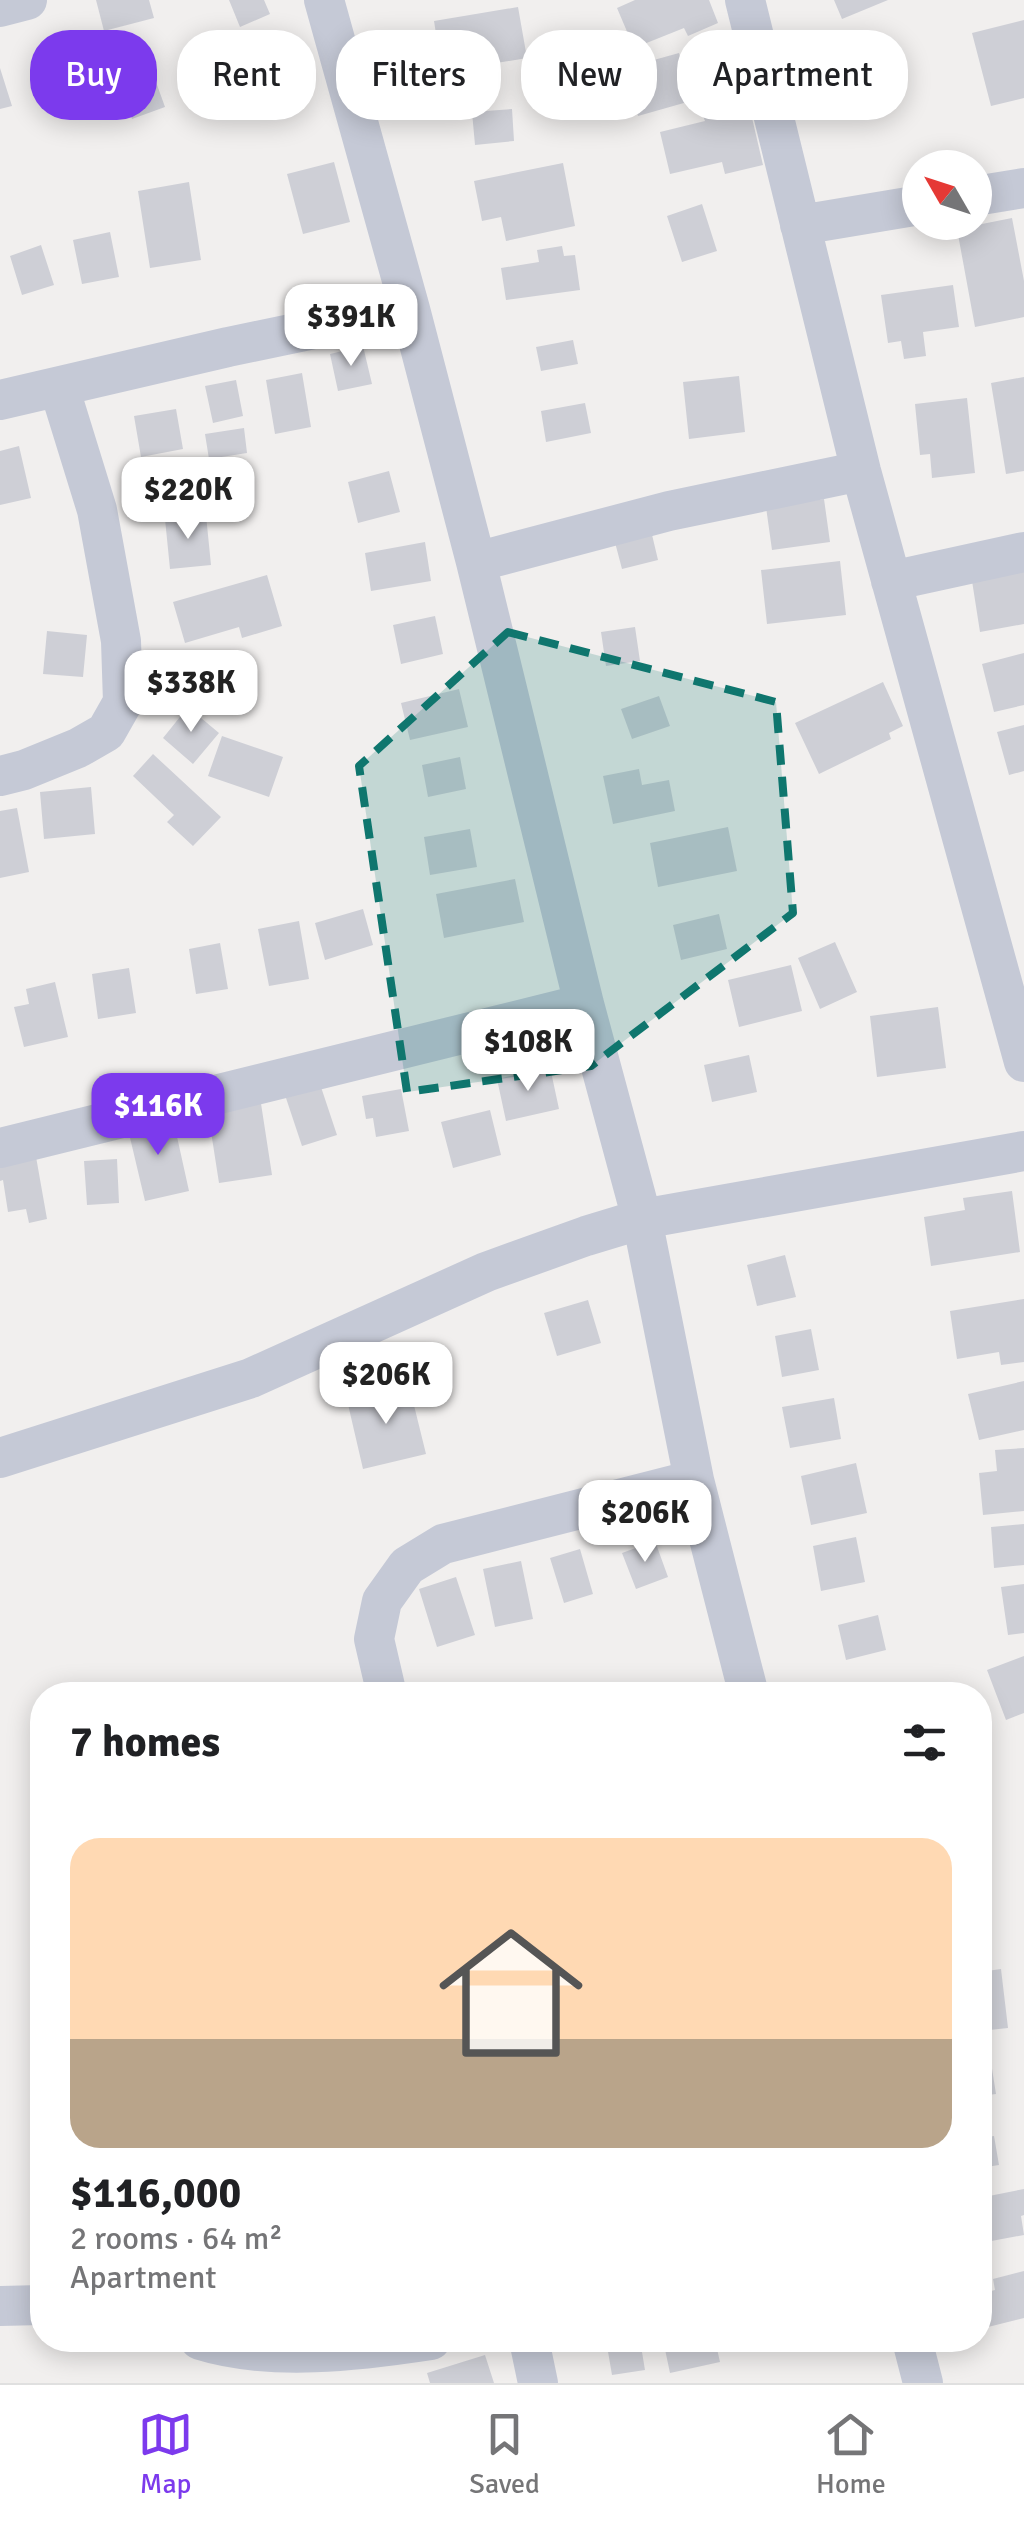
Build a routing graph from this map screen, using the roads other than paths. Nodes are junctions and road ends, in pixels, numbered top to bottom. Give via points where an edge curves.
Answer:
1 (27, 0) edge
2 (324, 0) edge
3 (745, 0) edge
4 (0, 7) edge
5 (1024, 188) edge
6 (992, 193) edge
7 (902, 209) edge
8 (800, 225) junction
9 (410, 309) junction
10 (59, 386) junction
11 (0, 400) edge
12 (861, 471) junction
13 (1024, 552) edge
14 (476, 562) junction
15 (892, 582) junction
16 (0, 776) edge
17 (584, 1004) junction
18 (1024, 1062) edge
19 (0, 1148) edge
20 (1024, 1151) edge
21 (642, 1219) junction
22 (0, 1458) edge
23 (694, 1480) junction
24 (384, 1682) edge
25 (745, 1682) edge
26 (30, 2305) edge
27 (0, 2306) edge
28 (915, 2352) edge
29 (923, 2383) edge

1 - 4 street
2 - 9 street
3 - 8 street
5 - 6 street
7 - 8 street
8 - 12 street
9 - 10 street
9 - 14 street
10 - 11 street
10 - 16 street via 98,510 121,641 123,702 106,732
12 - 14 street
12 - 15 street
13 - 15 street
14 - 17 street
15 - 18 street
17 - 19 street
17 - 21 street
20 - 21 street
21 - 22 street via 486,1272 251,1378
21 - 23 street
23 - 24 street via 443,1544 407,1566 382,1602 374,1640
23 - 25 street
26 - 27 street
28 - 29 street

